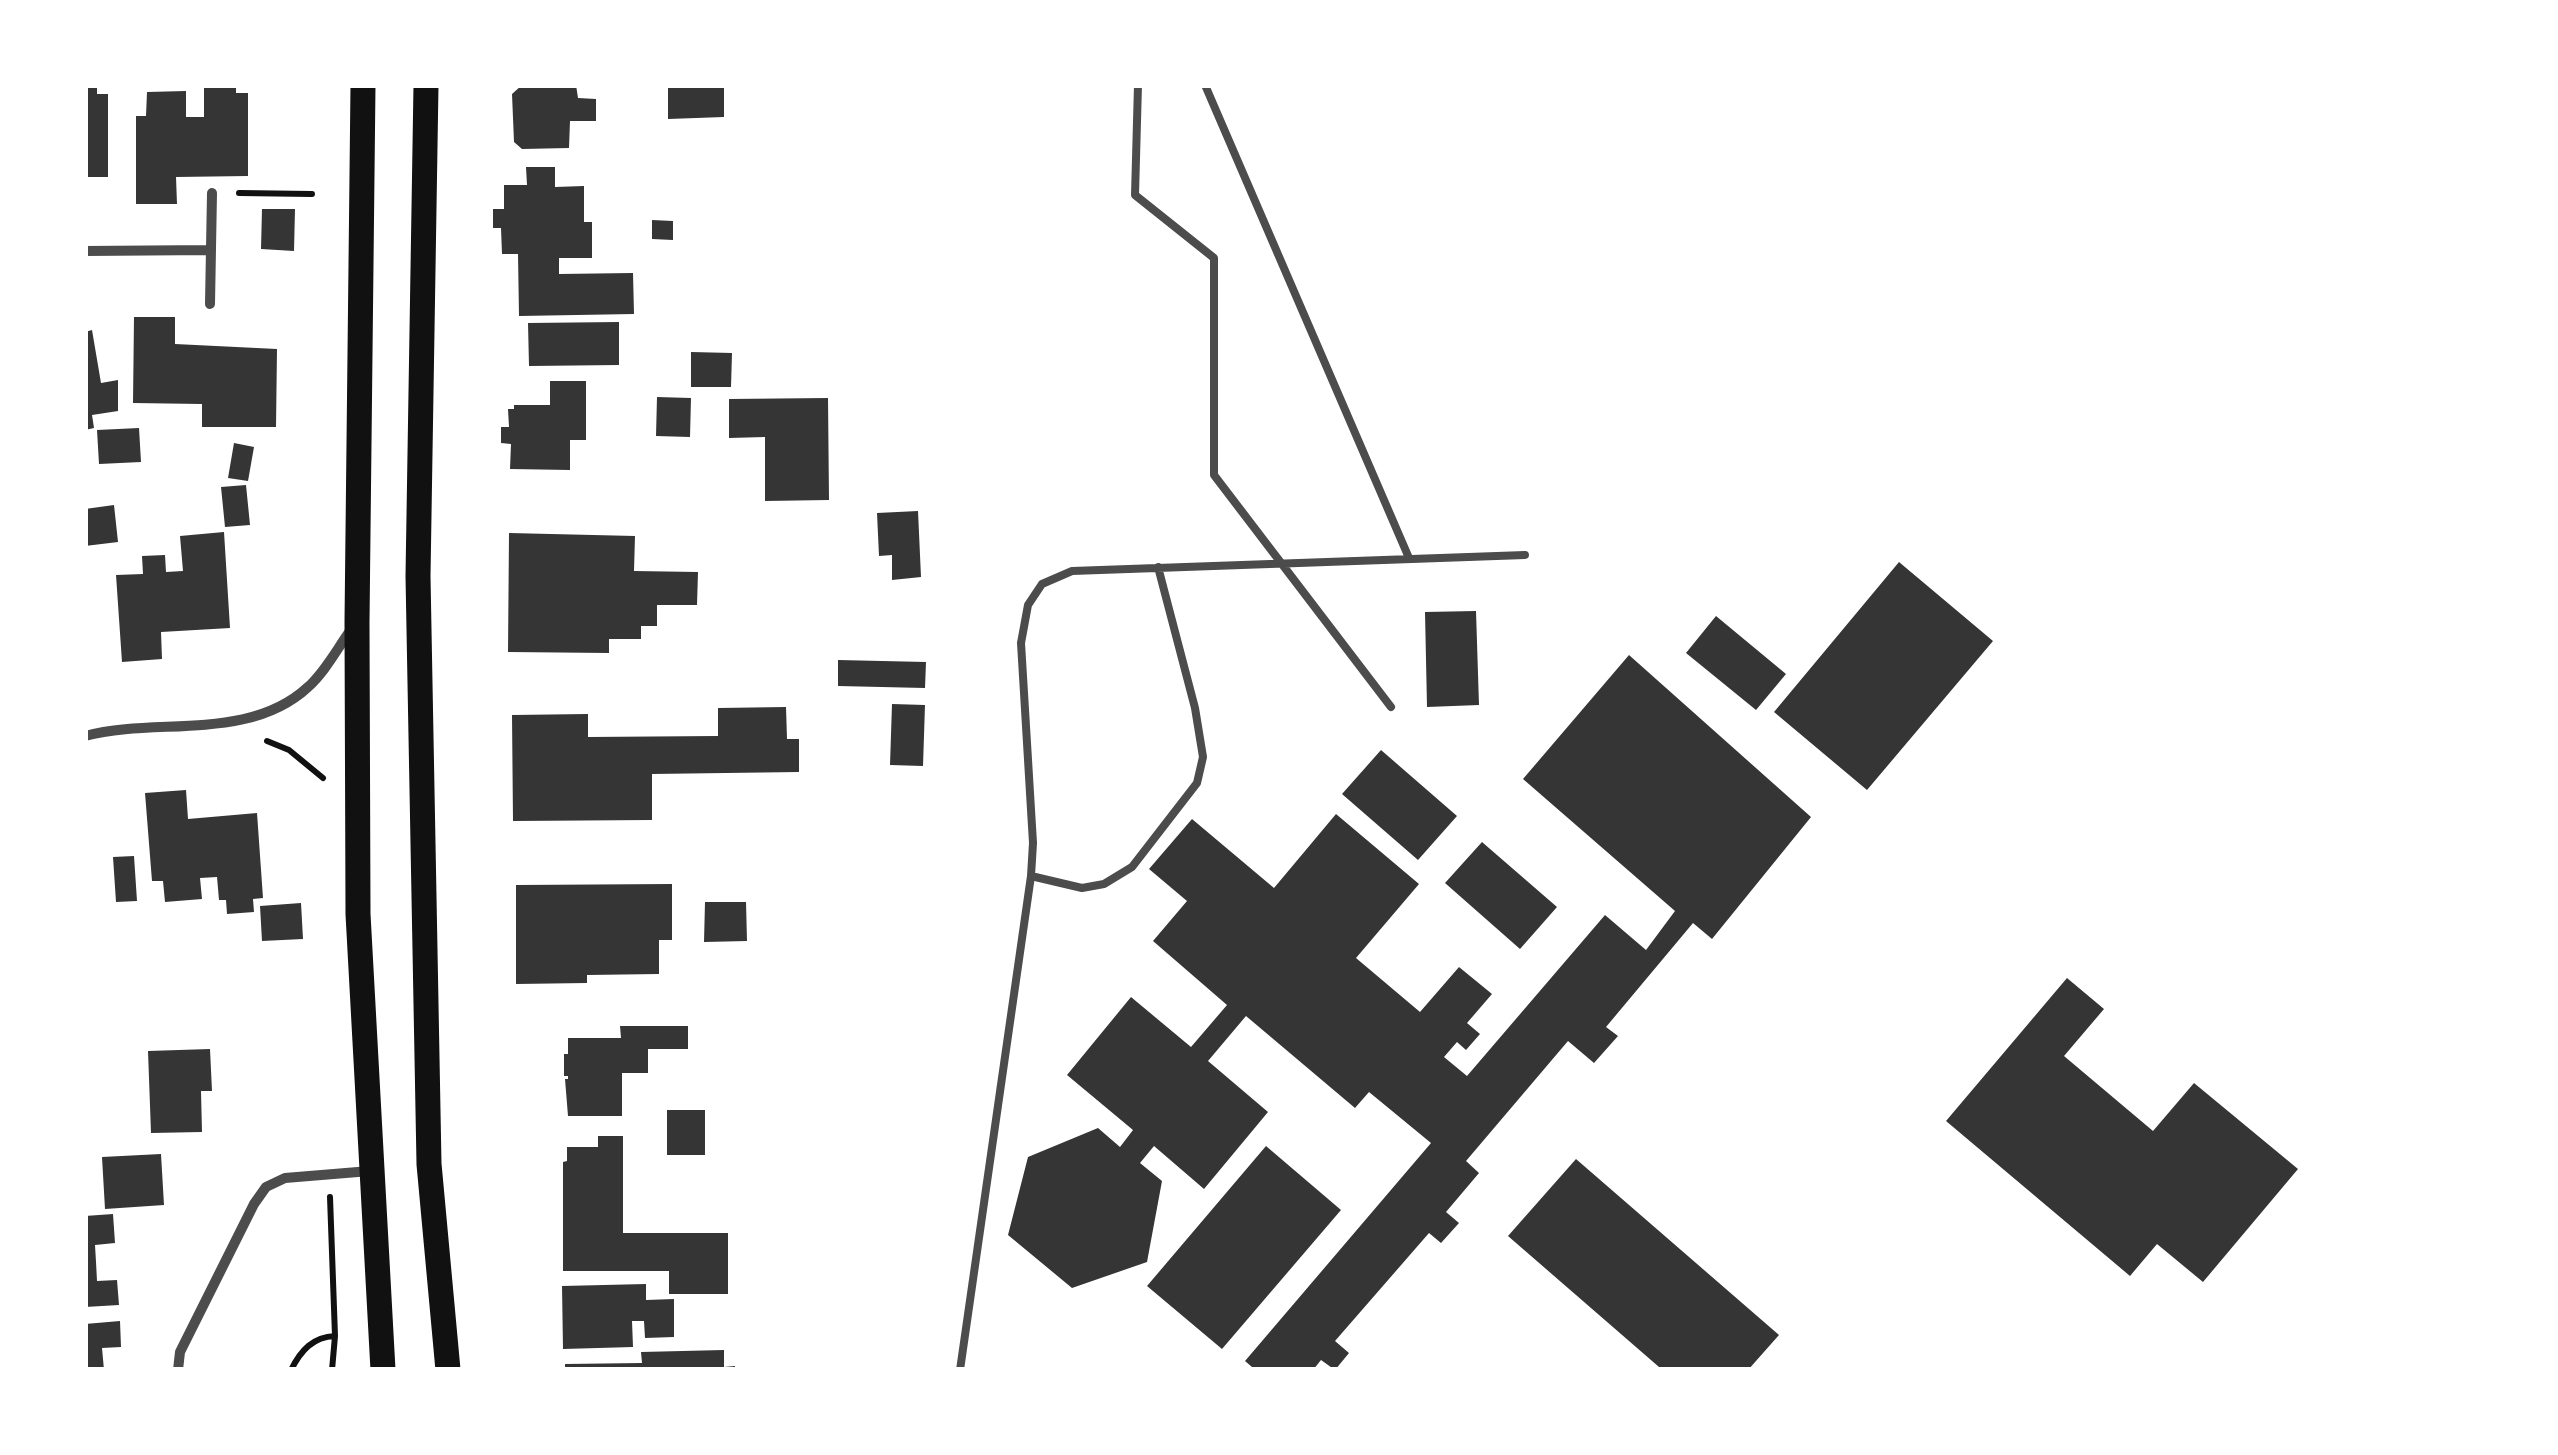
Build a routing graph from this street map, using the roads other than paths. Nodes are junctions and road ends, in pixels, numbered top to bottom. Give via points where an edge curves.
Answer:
1 (363, 85) edge
2 (426, 85) edge
3 (1138, 85) edge
4 (1205, 85) edge
5 (212, 193) road end
6 (211, 250) junction
7 (85, 251) edge
8 (210, 304) dead end
9 (1525, 555) dead end
10 (1409, 558) junction
11 (1280, 562) junction
12 (1158, 567) junction
13 (357, 622) junction
14 (1391, 707) dead end
15 (85, 736) edge
16 (1031, 876) junction
17 (371, 1170) junction
18 (178, 1370) edge
19 (383, 1370) edge
20 (448, 1370) edge
21 (960, 1370) edge

1 - 13 main road
2 - 20 main road via 418,596 430,1164
3 - 11 lane via 1135,195 1214,258 1214,475
4 - 10 lane
5 - 6 street
6 - 7 street
6 - 8 street
9 - 10 lane
10 - 11 lane
11 - 12 lane
11 - 14 lane
12 - 16 lane via 1072,571 1042,584 1028,605 1020,643
12 - 16 lane via 1195,708 1202,757 1196,783 1132,866 1104,884 1082,888
13 - 15 street via 310,686 275,711
13 - 17 main road via 358,914
16 - 21 lane
17 - 18 street via 285,1178 266,1187 180,1352
17 - 19 main road

